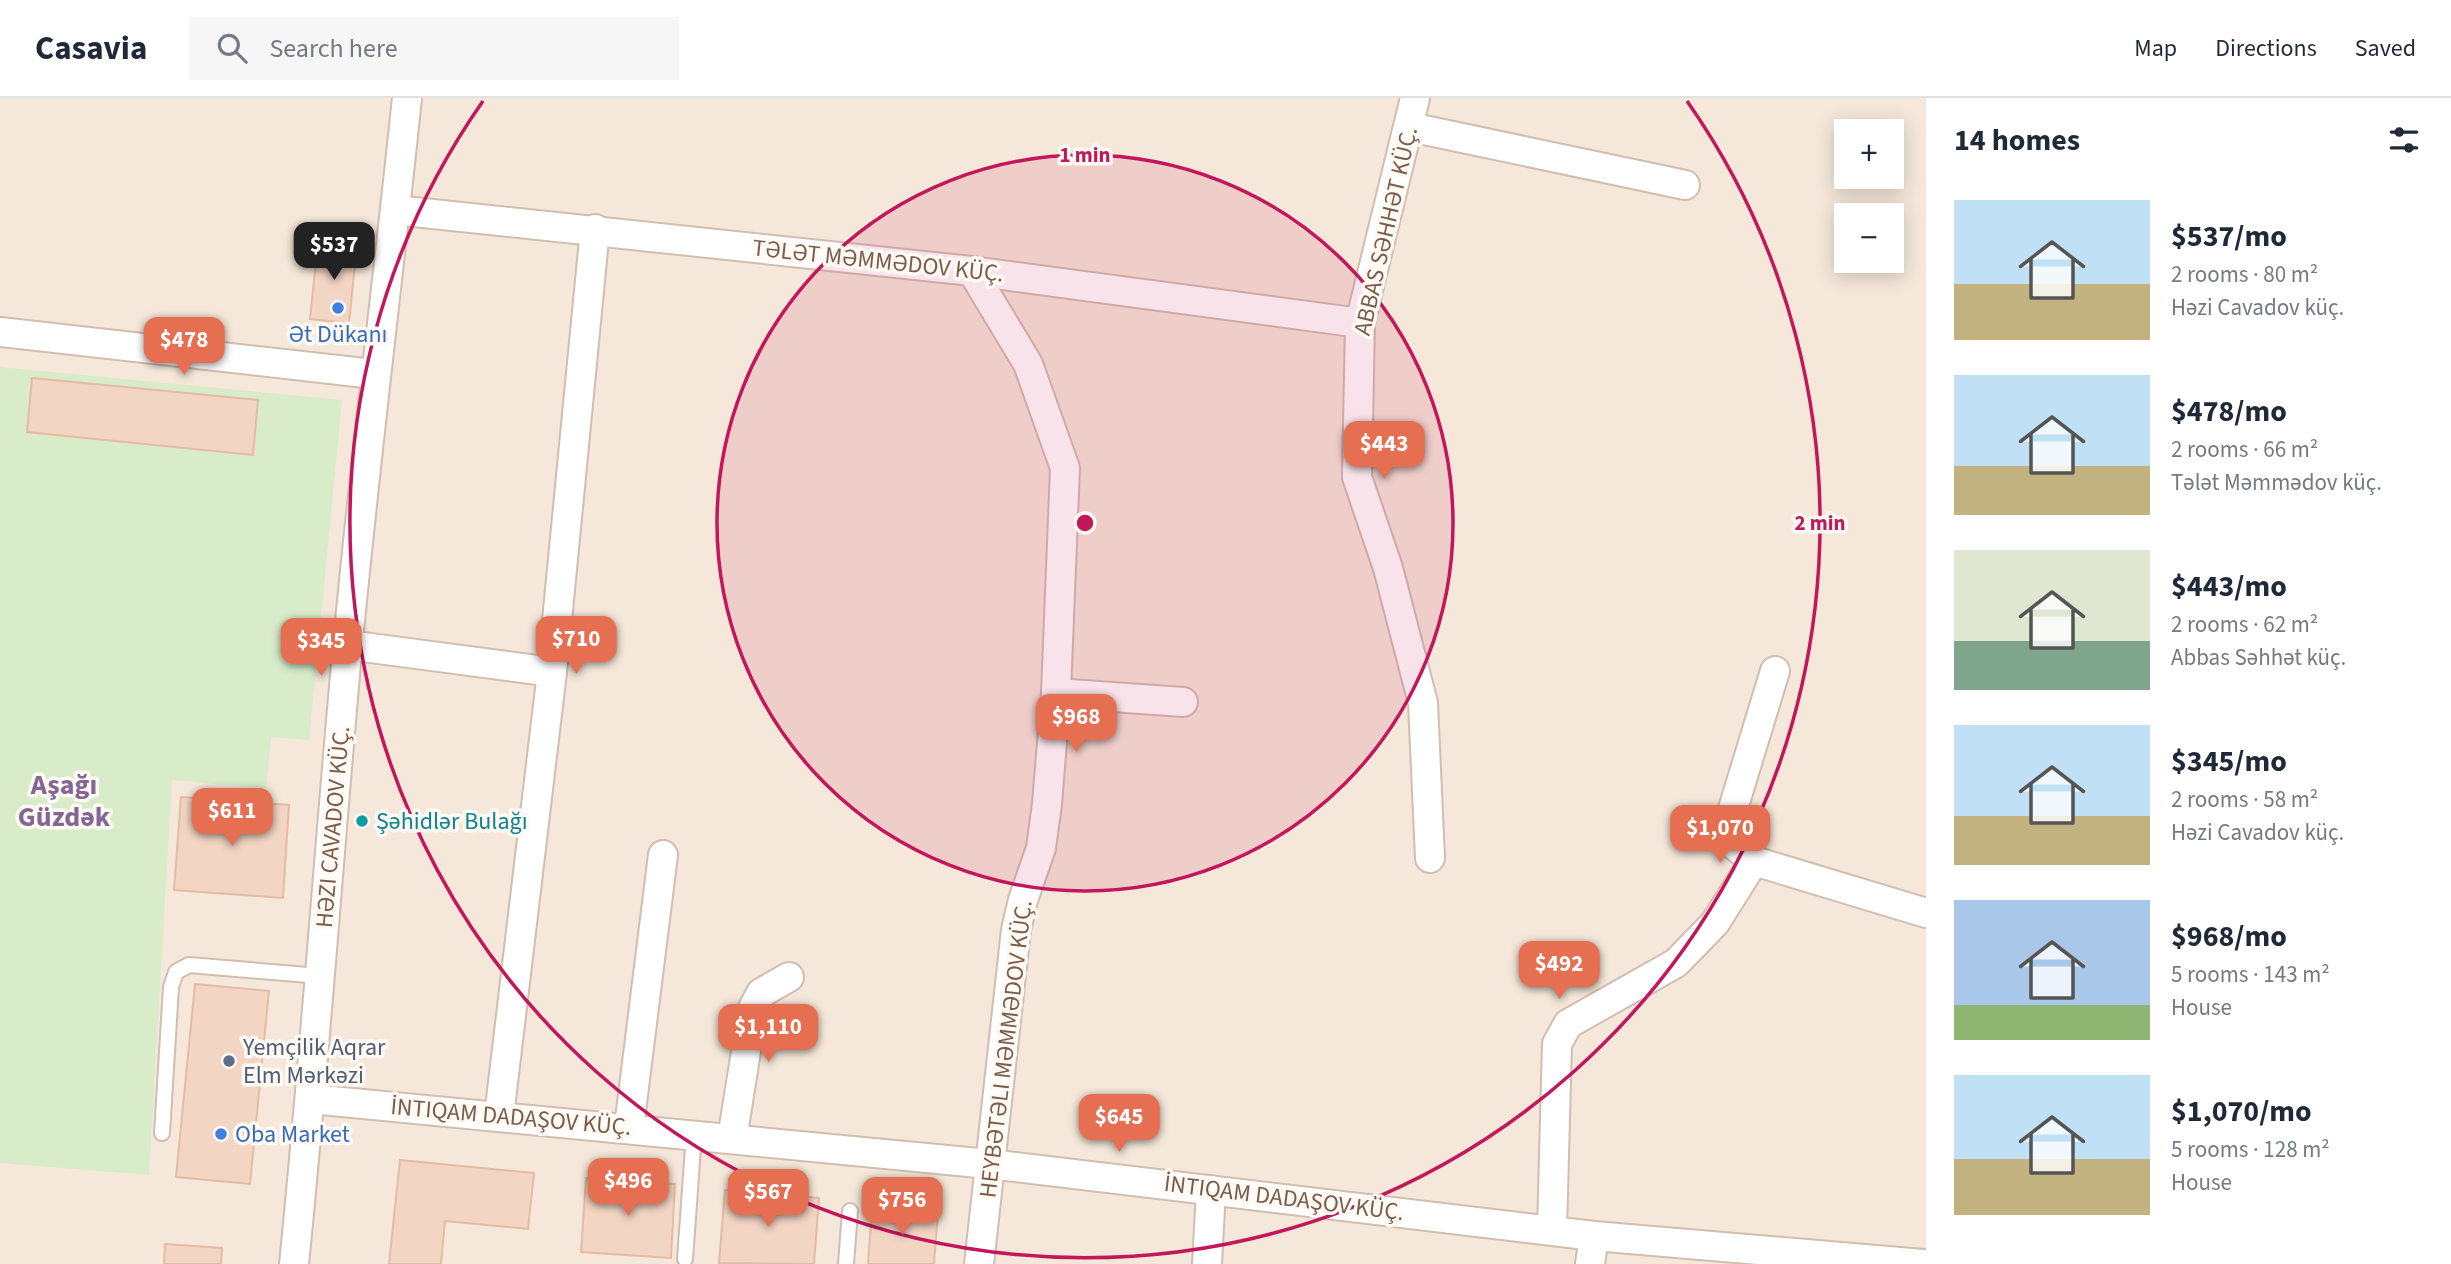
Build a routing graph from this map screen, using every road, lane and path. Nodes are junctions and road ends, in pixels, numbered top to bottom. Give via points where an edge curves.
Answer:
1 (407, 98) edge
2 (1415, 98) edge
3 (1410, 127) junction
4 (1685, 185) dead end
5 (395, 210) junction
6 (595, 229) junction
7 (972, 271) junction
8 (1360, 323) junction
9 (0, 332) edge
10 (374, 374) junction
11 (348, 645) junction
12 (1775, 671) dead end
13 (552, 672) junction
14 (1056, 693) junction
15 (1183, 702) dead end
16 (663, 855) dead end
17 (1430, 858) dead end
18 (1754, 862) junction
19 (1926, 913) edge
20 (320, 976) junction
21 (789, 977) dead end
22 (311, 1099) junction
23 (499, 1116) junction
24 (629, 1127) junction
25 (163, 1133) dead end
26 (694, 1134) junction
27 (732, 1139) junction
28 (989, 1164) junction
29 (1211, 1190) junction
30 (850, 1211) dead end
31 (1552, 1230) junction
32 (1594, 1236) junction
33 (685, 1259) dead end
34 (293, 1264) edge
35 (846, 1264) edge
36 (979, 1264) edge
37 (1207, 1264) edge
38 (1590, 1264) edge
39 (1923, 1264) edge

1 - 5 street, HƏZI CAVADOV KÜÇ.
2 - 3 street, ABBAS SƏHHƏT KÜÇ.
3 - 4 street
3 - 8 street, ABBAS SƏHHƏT KÜÇ.
5 - 6 street, TƏLƏT MƏMMƏDOV KÜÇ.
5 - 10 street, HƏZI CAVADOV KÜÇ.
6 - 7 street, TƏLƏT MƏMMƏDOV KÜÇ.
6 - 13 street
7 - 8 street, TƏLƏT MƏMMƏDOV KÜÇ.
7 - 14 street, HEYBƏTƏLI MƏMMƏDOV KÜÇ. via 1028,364 1065,468
8 - 17 street, ABBAS SƏHHƏT KÜÇ. via 1357,477 1388,568 1423,703
9 - 10 street
10 - 11 street, HƏZI CAVADOV KÜÇ.
11 - 13 street
11 - 20 street, HƏZI CAVADOV KÜÇ.
12 - 18 street via 1728,822 1733,844
13 - 23 street
14 - 15 street
14 - 28 street, HEYBƏTƏLI MƏMMƏDOV KÜÇ. via 1041,848 1016,930
16 - 24 street
18 - 19 street
18 - 31 street via 1714,923 1676,963 1568,1024 1556,1044
20 - 22 street, HƏZI CAVADOV KÜÇ.
20 - 25 lane via 189,965 176,972
21 - 27 street via 761,993 753,1007
22 - 23 street, İNTIQAM DADAŞOV KÜÇ.
22 - 34 street, HƏZI CAVADOV KÜÇ.
23 - 24 street, İNTIQAM DADAŞOV KÜÇ.
24 - 26 street, İNTIQAM DADAŞOV KÜÇ.
26 - 27 street, İNTIQAM DADAŞOV KÜÇ.
26 - 33 lane
27 - 28 street, İNTIQAM DADAŞOV KÜÇ.
28 - 29 street, İNTIQAM DADAŞOV KÜÇ.
28 - 36 street, HEYBƏTƏLI MƏMMƏDOV KÜÇ.
29 - 31 street, İNTIQAM DADAŞOV KÜÇ.
29 - 37 street
30 - 35 lane
31 - 32 street, İNTIQAM DADAŞOV KÜÇ.
32 - 38 street
32 - 39 street, İNTIQAM DADAŞOV KÜÇ.

